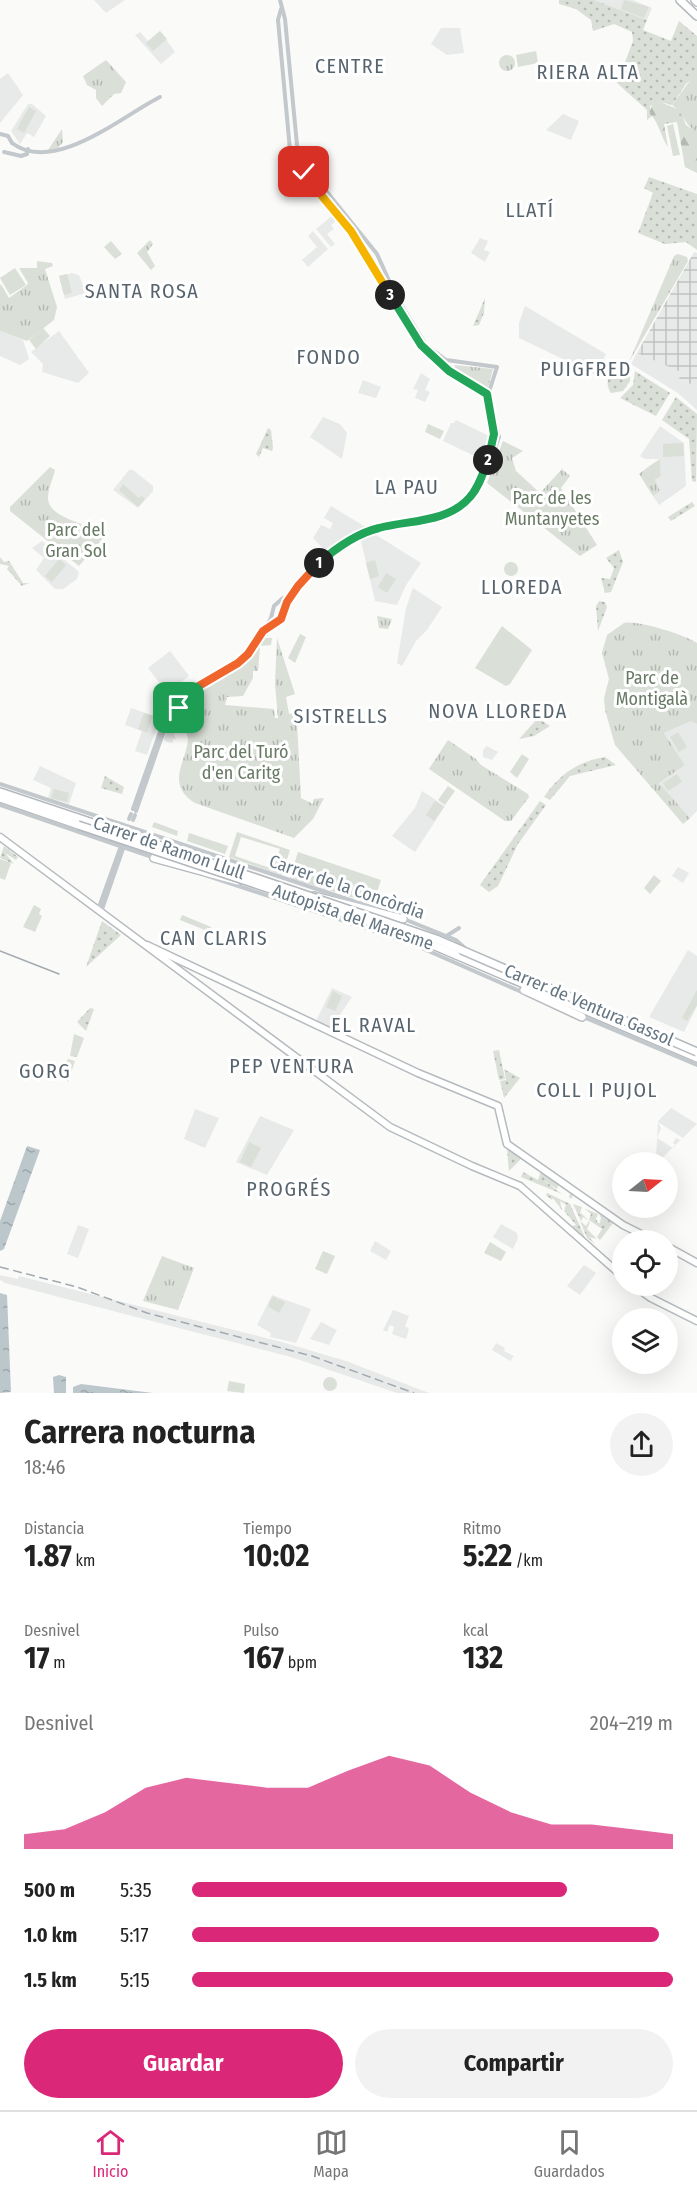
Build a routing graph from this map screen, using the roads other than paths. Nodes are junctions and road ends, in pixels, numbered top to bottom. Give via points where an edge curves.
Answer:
1 (680, 0) edge
2 (279, 1) edge
3 (281, 9) junction
4 (697, 16) edge
5 (278, 17) junction
6 (285, 19) junction
7 (160, 97) dead end
8 (0, 134) edge
9 (12, 143) junction
10 (28, 150) junction
11 (2, 152) edge
12 (306, 165) junction
13 (300, 170) junction
14 (487, 394) junction
15 (489, 407) junction
16 (495, 416) junction
17 (481, 479) junction
18 (286, 600) junction
19 (272, 621) junction
20 (185, 694) junction
21 (174, 697) junction
22 (179, 704) junction
23 (167, 716) junction
24 (0, 788) edge
25 (0, 798) edge
26 (0, 805) edge
27 (131, 819) junction
28 (0, 837) edge
29 (122, 847) junction
30 (154, 858) junction
31 (267, 888) junction
32 (314, 896) junction
33 (100, 911) junction
34 (403, 919) junction
35 (459, 928) dead end
36 (446, 936) junction
37 (141, 942) junction
38 (467, 950) dead end
39 (473, 966) junction
40 (582, 1017) junction
41 (697, 1052) edge
42 (697, 1058) edge
43 (697, 1065) edge
44 (633, 1230) edge
45 (678, 1253) edge
46 (697, 1263) edge
47 (612, 1267) edge
48 (648, 1296) edge
49 (697, 1321) edge

1 - 4 highway
2 - 3 street
3 - 5 street
3 - 6 street
5 - 6 street via 281,22
5 - 13 street via 290,150
6 - 12 street via 297,145
7 - 10 street via 130,117 50,153
8 - 9 street via 8,136
9 - 10 street
9 - 11 street via 9,150
10 - 11 street via 21,156
12 - 13 street via 306,171
12 - 14 street via 376,253 423,342 453,362 497,367
13 - 14 street via 351,231 421,345 449,371
14 - 15 street
14 - 16 street
15 - 16 street
15 - 17 street via 494,434 492,452
16 - 17 street via 499,436
17 - 18 street via 466,501 445,514 367,532 330,554
18 - 19 street via 285,613
18 - 19 street via 279,599
19 - 20 street via 238,663
20 - 21 street
20 - 22 street
21 - 22 street
21 - 23 street via 165,697 161,702 161,710
22 - 23 street via 177,713
23 - 27 street
24 - 27 street, Carrer de la Concòrdia
24 - 32 highway, Autopista del Maresme, bridge via 24,800
25 - 31 highway, Autopista del Maresme, bridge
26 - 29 street, Carrer de Ramon Llull
27 - 29 street
27 - 34 street, Carrer de la Concòrdia
28 - 33 main road
29 - 30 street, Carrer de Ramon Llull
29 - 33 street
30 - 31 highway, bridge
30 - 39 street, Carrer de Ramon Llull
31 - 39 highway, Autopista del Maresme, bridge via 410,935
32 - 34 highway, bridge
32 - 41 highway, Autopista del Maresme, bridge via 436,939
33 - 37 main road
34 - 36 street, Carrer de la Concòrdia
35 - 36 street
36 - 38 street, Carrer de la Concòrdia
37 - 44 main road via 418,1073 498,1106 505,1142
37 - 47 main road via 393,1129 508,1179 531,1194
39 - 40 street, Carrer de Ventura Gassol
39 - 40 highway
39 - 42 highway, Autopista del Maresme
40 - 43 street, Carrer de Ventura Gassol
45 - 46 main road
48 - 49 main road

